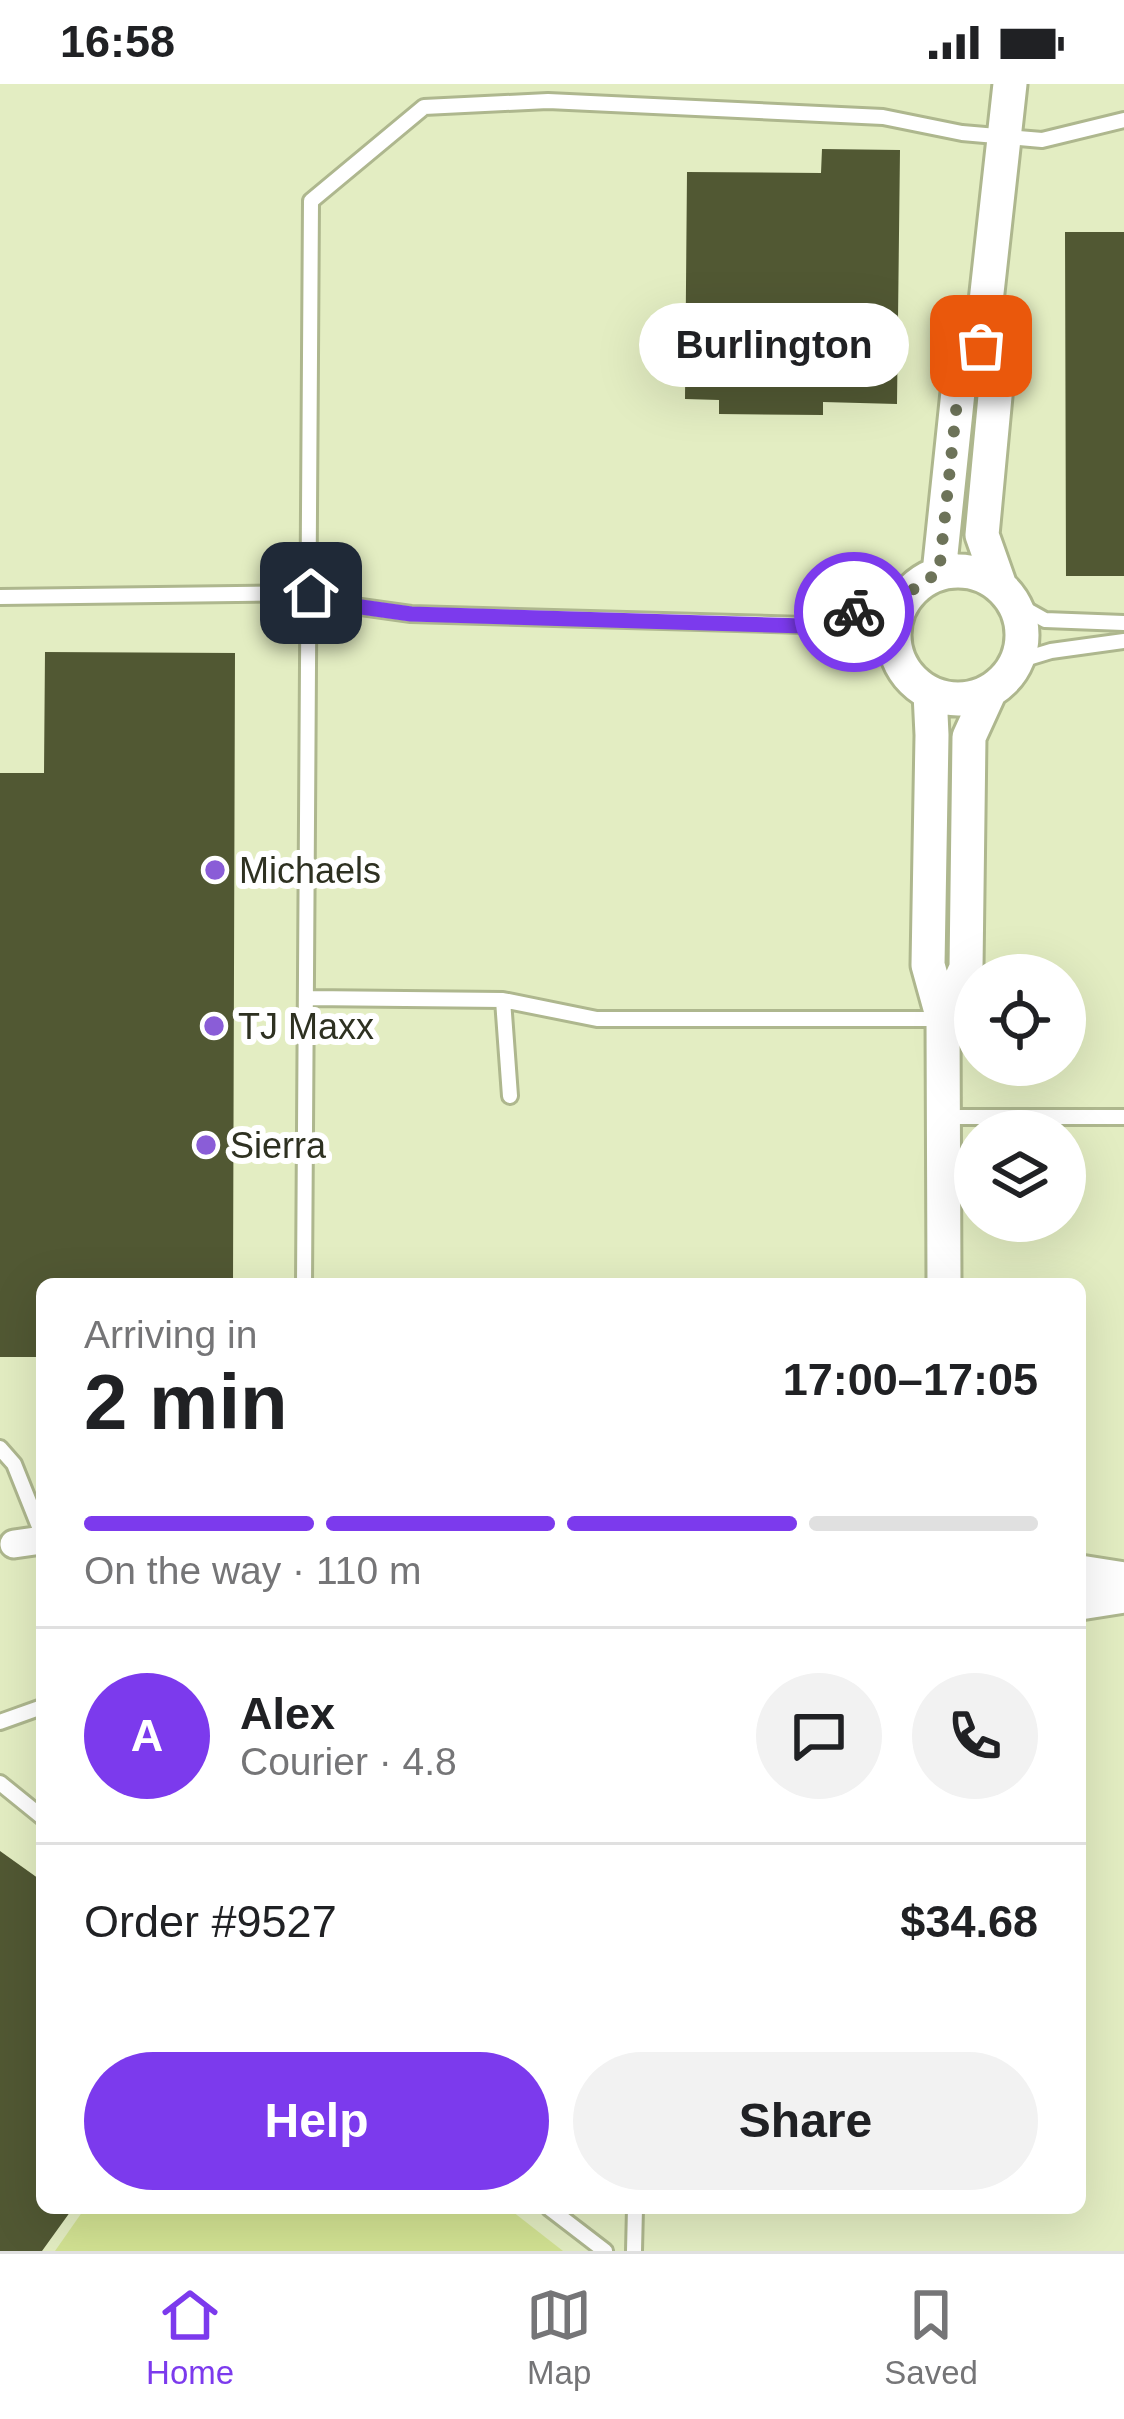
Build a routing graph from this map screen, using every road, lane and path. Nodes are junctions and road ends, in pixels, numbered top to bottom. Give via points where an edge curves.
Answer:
1 (1009, 88) edge
2 (1124, 120) edge
3 (1004, 138) junction
4 (981, 346) junction
5 (939, 573) junction
6 (311, 593) junction
7 (1007, 594) junction
8 (0, 597) edge
9 (904, 598) junction
10 (1124, 623) edge
11 (805, 626) junction
12 (1124, 641) edge
13 (895, 651) junction
14 (1018, 661) junction
15 (991, 691) junction
16 (929, 694) junction
17 (308, 998) junction
18 (503, 1000) junction
19 (943, 1019) junction
20 (510, 1096) dead end
21 (942, 1117) junction
22 (1124, 1118) edge
23 (304, 1278) edge
24 (944, 1278) edge
25 (0, 1448) edge
26 (33, 1539) edge
27 (1086, 1573) edge
28 (1124, 1579) edge
29 (1124, 1596) edge
30 (1086, 1602) edge
31 (36, 1709) edge
32 (0, 1722) edge
33 (0, 1783) edge
34 (36, 1812) edge
35 (557, 2214) edge
36 (635, 2214) edge
37 (605, 2251) edge
38 (634, 2251) edge

1 - 3 street
2 - 3 lane via 1042,140
3 - 4 street
3 - 6 lane via 884,117 548,101 424,107 311,200
4 - 5 street via 960,373
4 - 7 street via 997,375 982,535
5 - 7 street via 982,574
5 - 9 street
6 - 8 lane
6 - 11 lane via 411,614
6 - 17 lane
7 - 10 lane via 1045,620
7 - 14 street via 1023,631
9 - 11 lane
9 - 13 street
11 - 13 lane
12 - 14 lane
13 - 16 street
14 - 15 street
15 - 16 street via 950,700
15 - 19 street via 969,736 966,968
16 - 19 street via 928,965
17 - 18 lane
17 - 23 lane
18 - 19 lane via 597,1019
18 - 20 lane
19 - 21 street
21 - 22 lane
21 - 24 street
25 - 26 lane via 14,1464
27 - 28 street
29 - 30 street
31 - 32 lane
33 - 34 lane
35 - 37 lane
36 - 38 lane

